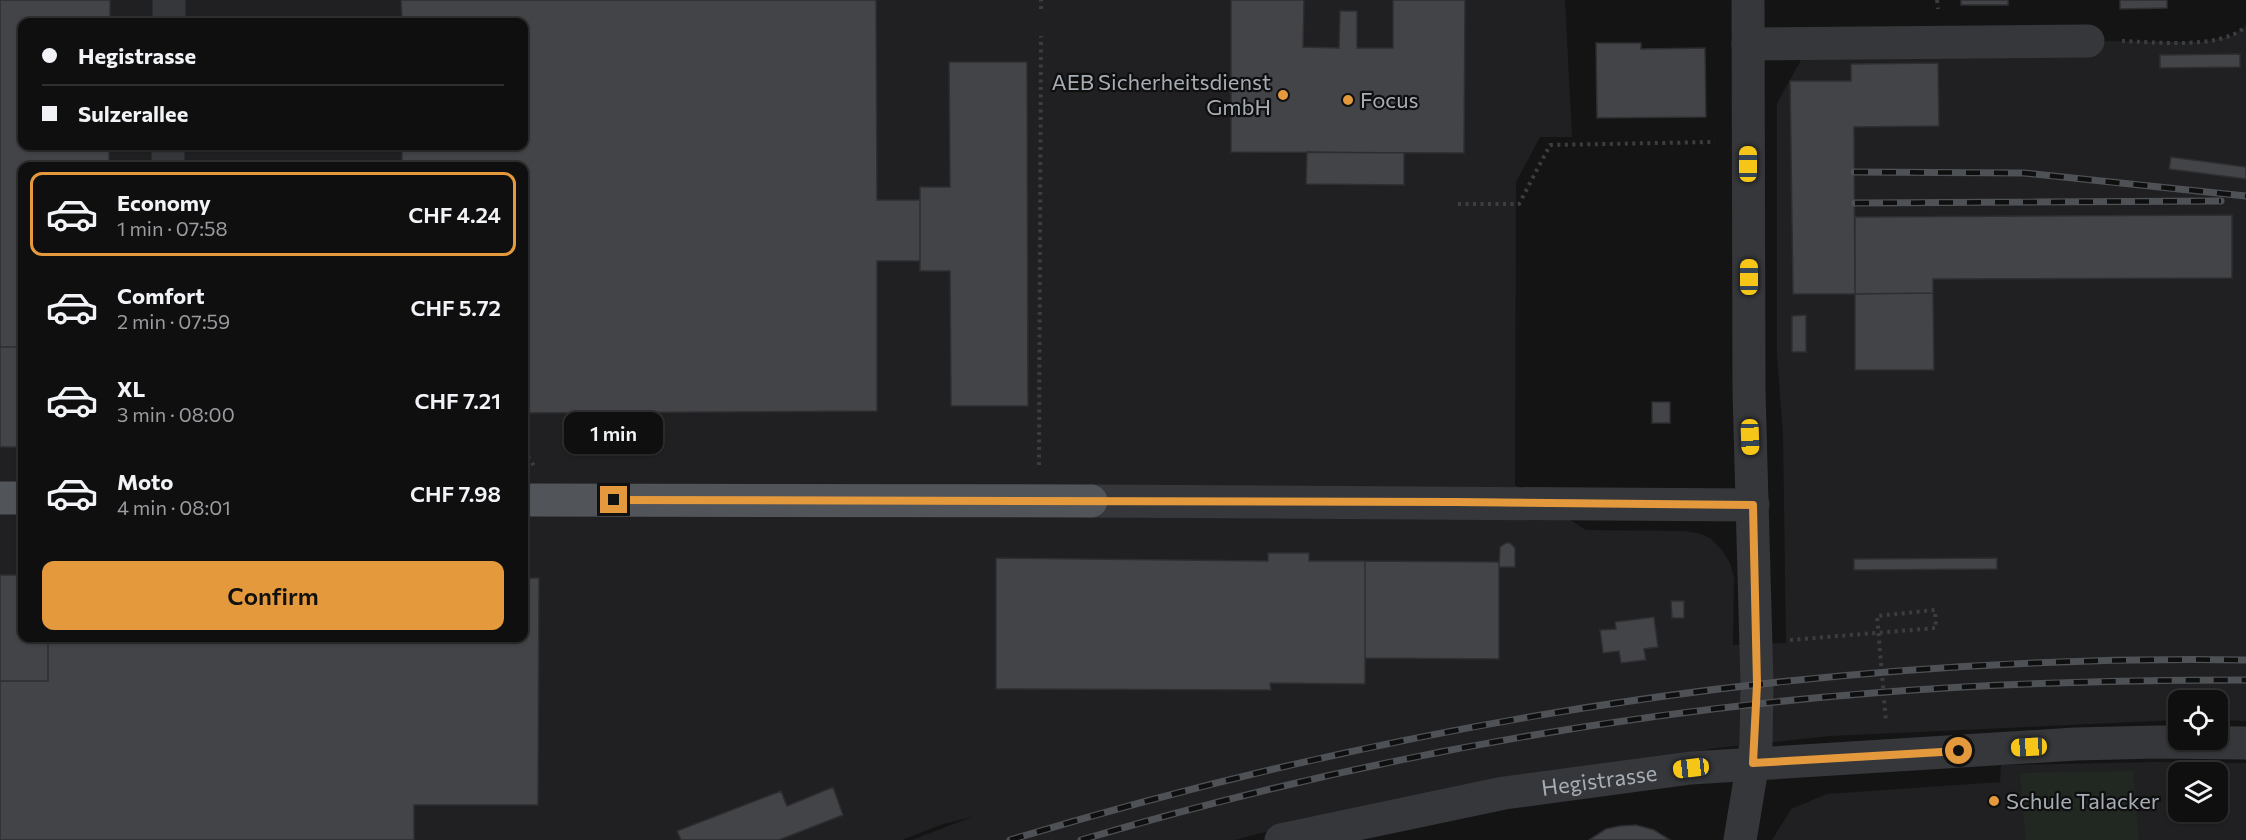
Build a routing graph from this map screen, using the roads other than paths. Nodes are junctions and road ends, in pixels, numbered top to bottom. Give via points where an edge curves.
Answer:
1 (169, 0) edge
2 (1748, 0) edge
3 (169, 18) edge
4 (2088, 41) road end
5 (1748, 44) junction
6 (530, 486) edge
7 (0, 498) edge
8 (18, 498) edge
9 (1091, 501) joint
10 (1753, 505) junction
11 (2246, 743) edge
12 (1753, 763) junction
13 (1281, 840) edge
14 (1740, 840) edge

1 - 3 street
2 - 5 street
4 - 5 street
5 - 10 street
6 - 9 main road
7 - 8 main road
9 - 10 street
10 - 12 street via 1757,684
11 - 12 street, Hegistrasse via 2075,744
12 - 13 street, Hegistrasse via 1504,793
12 - 14 street

